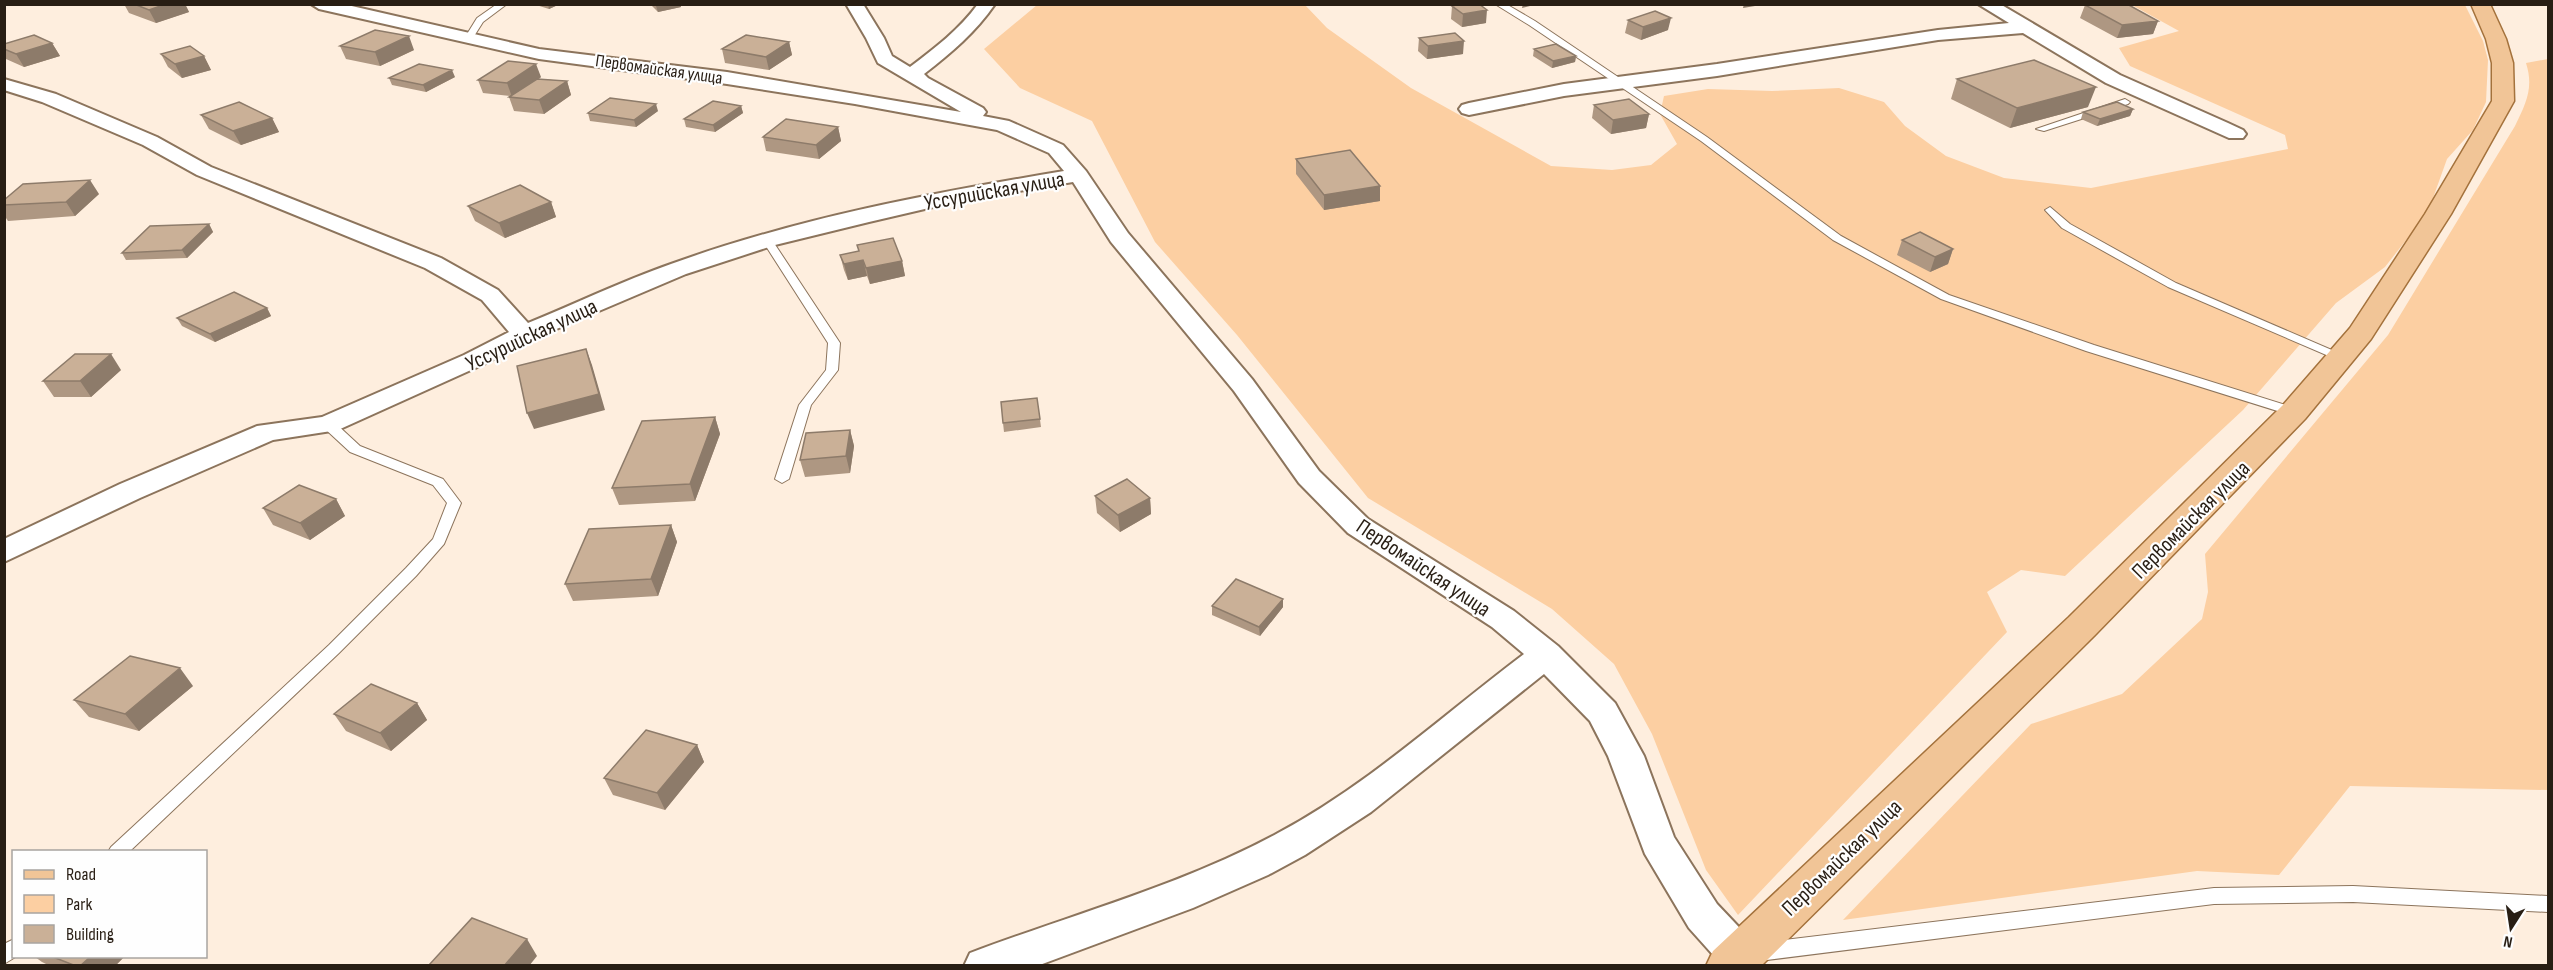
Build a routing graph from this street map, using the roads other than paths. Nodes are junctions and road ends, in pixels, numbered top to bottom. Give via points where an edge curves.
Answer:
1 (319, 4) edge
2 (503, 4) edge
3 (854, 4) edge
4 (987, 4) edge
5 (1499, 4) edge
6 (1986, 4) edge
7 (2480, 4) edge
8 (2027, 27) junction
9 (468, 39) junction
10 (921, 82) junction
11 (4, 84) edge
12 (1622, 84) junction
13 (2125, 102) dead end
14 (1469, 109) dead end
15 (1002, 125) junction
16 (2041, 129) dead end
17 (2236, 134) dead end
18 (1079, 175) junction
19 (2050, 210) dead end
20 (767, 240) junction
21 (524, 334) junction
22 (2342, 357) junction
23 (2294, 412) junction
24 (328, 424) junction
25 (782, 479) dead end
26 (4, 552) edge
27 (1546, 655) junction
28 (119, 850) edge
29 (2548, 904) edge
30 (1734, 960) edge
31 (984, 966) edge

1 - 9 street, Первомайская улица
2 - 9 lane via 480,20
3 - 10 street, Первомайская улица via 884,59
4 - 10 street via 958,38 914,74
5 - 12 lane
6 - 8 street
7 - 22 main road, Первомайская улица via 2500,51 2506,81 2503,101 2438,214
8 - 12 street via 1938,36
8 - 17 street via 2114,80
9 - 15 street, Первомайская улица via 539,54 855,98
10 - 15 street, Первомайская улица
11 - 21 street via 49,98 150,141 204,171 433,263 490,295
12 - 14 street via 1564,90
12 - 23 lane via 1704,139 1837,238 1945,297 2090,348
13 - 16 lane
15 - 18 street, Первомайская улица via 1056,149
18 - 20 street, Уссурийская улица via 959,195
18 - 27 street, Первомайская улица via 1119,237 1243,385 1309,477 1358,526 1503,619
19 - 22 lane via 2066,226 2172,285
20 - 21 street, Уссурийская улица via 678,269
20 - 25 lane via 834,344 832,370 805,405
21 - 24 street, Уссурийская улица
22 - 23 main road, Первомайская улица
23 - 30 main road, Первомайская улица via 2082,626
24 - 26 street, Уссурийская улица via 267,432 130,491
24 - 28 lane via 355,449 438,482 454,503 439,541 334,649
27 - 30 street, Первомайская улица via 1603,712 1626,756 1658,843
27 - 31 street via 1354,804 1293,844 1204,888
29 - 30 lane via 2353,894 2214,896

